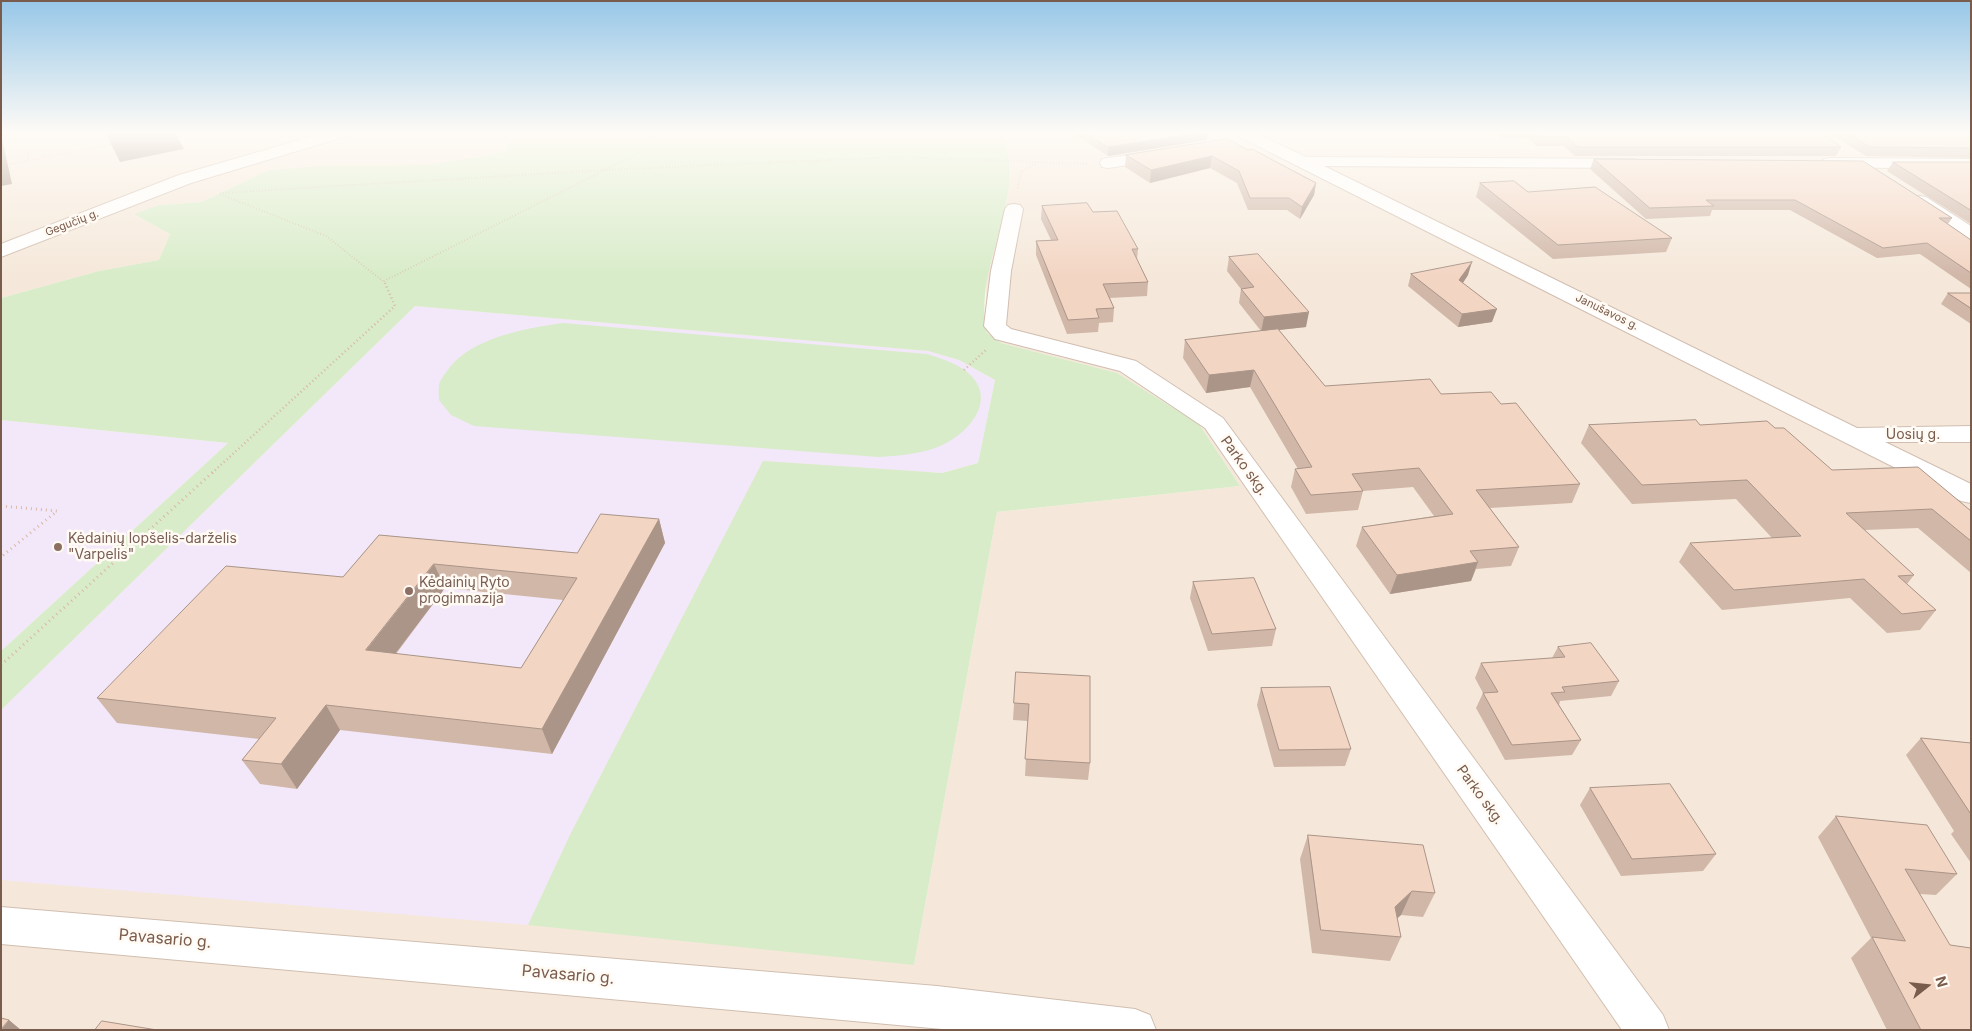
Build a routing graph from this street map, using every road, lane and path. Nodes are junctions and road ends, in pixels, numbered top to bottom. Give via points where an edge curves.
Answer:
1 (184, 180) edge
2 (434, 180) edge
3 (585, 180) edge
4 (1019, 180) edge
5 (1342, 180) edge
6 (1904, 191) edge
7 (1014, 208) joint
8 (1971, 235) edge
9 (1, 250) edge
10 (384, 282) junction
11 (1971, 434) edge
12 (1855, 435) junction
13 (1971, 495) edge
14 (1, 506) edge
15 (1, 558) edge
16 (1, 665) edge
17 (1, 925) edge
18 (935, 1018) edge
19 (1134, 1030) edge
20 (1648, 1030) edge

1 - 9 street, Gegučių g.
2 - 10 path via 217,193 326,236
3 - 10 path
4 - 7 path
5 - 12 street, Janušavos g.
6 - 8 street
7 - 20 street, Parko skg. via 995,326 1003,334 1128,366 1214,423
10 - 16 path via 395,306
11 - 12 street, Uosių g.
12 - 13 street, Janušavos g.
14 - 15 path via 57,511
17 - 18 street, Pavasario g.
18 - 19 street, Pavasario g.

